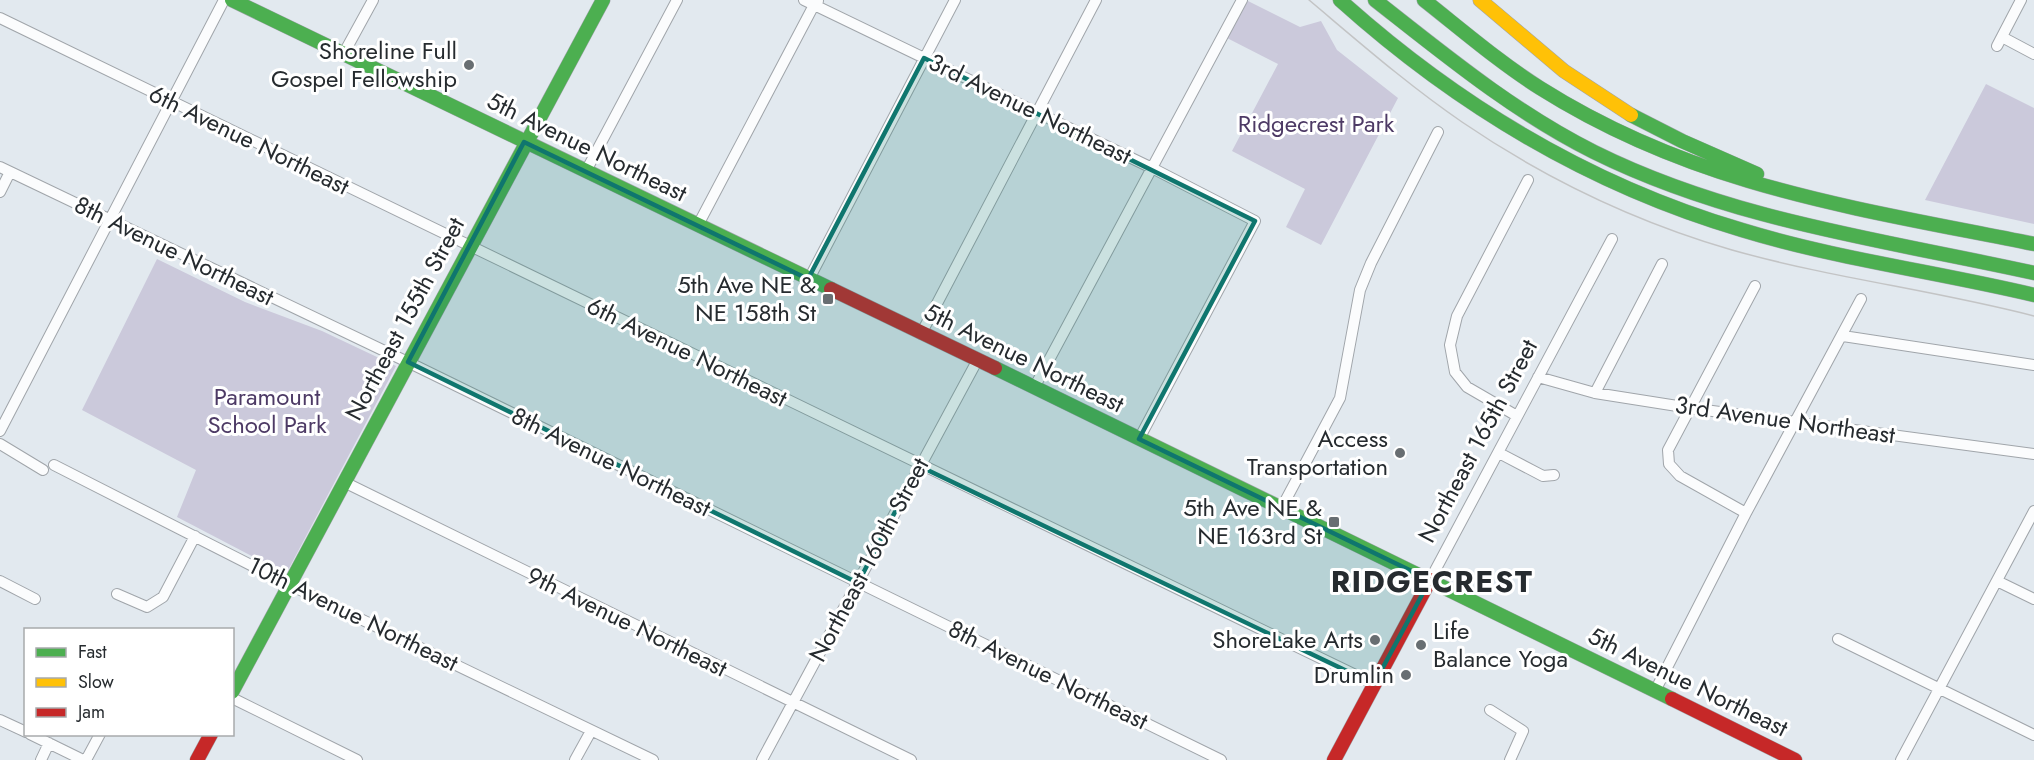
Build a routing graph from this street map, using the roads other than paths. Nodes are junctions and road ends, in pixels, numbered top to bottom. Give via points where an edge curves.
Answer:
1 (224, 0) edge
2 (373, 0) edge
3 (603, 0) edge
4 (677, 0) edge
5 (955, 0) edge
6 (1096, 0) edge
7 (1242, 0) edge
8 (1340, 0) edge
9 (1375, 0) edge
10 (1480, 0) edge
11 (2021, 0) edge
12 (241, 2) edge
13 (812, 2) edge
14 (1430, 4) edge
15 (0, 18) edge
16 (344, 53) junction
17 (2034, 54) edge
18 (924, 58) junction
19 (171, 102) junction
20 (1037, 112) junction
21 (1438, 132) dead end
22 (524, 142) junction
23 (1152, 168) junction
24 (5, 170) edge
25 (586, 171) junction
26 (1528, 180) dead end
27 (0, 192) edge
28 (1790, 193) junction
29 (110, 220) junction
30 (698, 225) junction
31 (1612, 239) dead end
32 (2034, 244) edge
33 (470, 246) junction
34 (1662, 264) dead end
35 (2034, 273) edge
36 (808, 279) junction
37 (1755, 286) dead end
38 (2034, 295) edge
39 (1861, 299) dead end
40 (921, 334) junction
41 (1843, 336) junction
42 (977, 361) junction
43 (408, 362) junction
44 (2034, 365) edge
45 (1538, 376) junction
46 (1034, 388) junction
47 (1595, 393) junction
48 (1690, 408) junction
49 (1517, 416) junction
50 (1795, 421) junction
51 (0, 431) edge
52 (1139, 439) junction
53 (0, 444) edge
54 (1499, 453) junction
55 (2034, 454) edge
56 (54, 465) dead end
57 (919, 466) junction
58 (43, 470) dead end
59 (1554, 475) dead end
60 (344, 482) junction
61 (1282, 507) junction
62 (2034, 511) edge
63 (1746, 513) junction
64 (195, 536) junction
65 (1430, 580) junction
66 (0, 581) edge
67 (1997, 581) junction
68 (858, 583) junction
69 (290, 585) junction
70 (117, 594) dead end
71 (35, 599) dead end
72 (2034, 599) edge
73 (1838, 639) dead end
74 (1374, 684) junction
75 (234, 688) edge
76 (1940, 688) junction
77 (1655, 691) junction
78 (234, 699) edge
79 (793, 704) junction
80 (1490, 710) dead end
81 (1, 723) edge
82 (591, 730) junction
83 (24, 731) edge
84 (2034, 735) edge
85 (99, 736) edge
86 (209, 736) edge
87 (39, 738) edge
88 (40, 760) edge
89 (85, 760) edge
90 (197, 760) edge
91 (357, 760) edge
92 (575, 760) edge
93 (653, 760) edge
94 (762, 760) edge
95 (911, 760) edge
96 (1221, 760) edge
97 (1334, 760) edge
98 (1510, 760) edge
99 (1795, 760) edge
100 (1900, 760) edge

1 - 19 street
2 - 16 street
3 - 22 main road, Northeast 155th Street
4 - 25 street
5 - 18 street
6 - 20 street
7 - 23 street
8 - 38 main road via 1461,98 1542,147 1602,177 1716,221 1789,243
9 - 35 main road via 1568,138 1634,169 1789,223
10 - 28 main road via 1591,90 1682,144 1767,178
11 - 17 street via 2000,42
12 - 16 main road, 5th Avenue Northeast
13 - 18 street, 3rd Avenue Northeast
13 - 30 street
14 - 28 main road via 1540,87 1645,143 1720,174
15 - 19 street, 6th Avenue Northeast
16 - 22 main road, 5th Avenue Northeast
18 - 20 street, 3rd Avenue Northeast
18 - 36 street
19 - 29 street
19 - 33 street, 6th Avenue Northeast
20 - 23 street, 3rd Avenue Northeast
20 - 40 street
21 - 61 street via 1371,262 1360,290 1340,398
22 - 25 main road, 5th Avenue Northeast
22 - 33 main road, Northeast 155th Street
23 - 46 street
23 - 52 street, 3rd Avenue Northeast via 1255,221
24 - 27 street
24 - 29 street, 8th Avenue Northeast
25 - 30 main road, 5th Avenue Northeast
26 - 49 street via 1457,316 1452,333 1452,365 1460,380 1477,395
28 - 32 main road
29 - 43 street, 8th Avenue Northeast
29 - 51 street
30 - 36 main road, 5th Avenue Northeast
31 - 45 street, Northeast 165th Street
33 - 43 main road, Northeast 155th Street
33 - 57 street, 6th Avenue Northeast
34 - 47 street
36 - 40 main road, 5th Avenue Northeast
37 - 48 street
39 - 41 street
40 - 42 main road, 5th Avenue Northeast
41 - 44 street
41 - 50 street
42 - 46 main road, 5th Avenue Northeast
42 - 57 street, Northeast 160th Street
43 - 60 main road, Northeast 155th Street
43 - 68 street, 8th Avenue Northeast
45 - 47 street, 3rd Avenue Northeast
45 - 49 street, Northeast 165th Street
46 - 52 main road, 5th Avenue Northeast
47 - 48 street, 3rd Avenue Northeast
48 - 50 street, 3rd Avenue Northeast
48 - 63 street via 1668,450 1669,464 1680,476
49 - 54 street, Northeast 165th Street
50 - 55 street, 3rd Avenue Northeast
50 - 63 street
52 - 61 main road, 5th Avenue Northeast
53 - 58 street
54 - 59 street via 1543,476
54 - 65 street, Northeast 165th Street
56 - 64 street, 10th Avenue Northeast
57 - 68 street, Northeast 160th Street
57 - 74 street, 6th Avenue Northeast
60 - 69 main road, Northeast 155th Street
60 - 79 street, 9th Avenue Northeast
61 - 65 main road, 5th Avenue Northeast
62 - 67 street
63 - 77 street
64 - 69 street, 10th Avenue Northeast
64 - 70 street via 163,597 155,603 147,607
65 - 74 main road, Northeast 165th Street
65 - 77 main road, 5th Avenue Northeast
66 - 71 street
67 - 72 street
67 - 76 street
68 - 79 street, Northeast 160th Street
68 - 96 street, 8th Avenue Northeast
69 - 75 main road, Northeast 155th Street
69 - 82 street, 10th Avenue Northeast
73 - 76 street
74 - 97 main road, Northeast 165th Street
76 - 84 street
76 - 100 street
77 - 99 main road, 5th Avenue Northeast
78 - 91 street
79 - 94 street, Northeast 160th Street
79 - 95 street, 9th Avenue Northeast
80 - 98 street via 1523,731
81 - 83 street
82 - 92 street
82 - 93 street, 10th Avenue Northeast
85 - 89 street
86 - 90 main road
87 - 88 street
87 - 89 street

